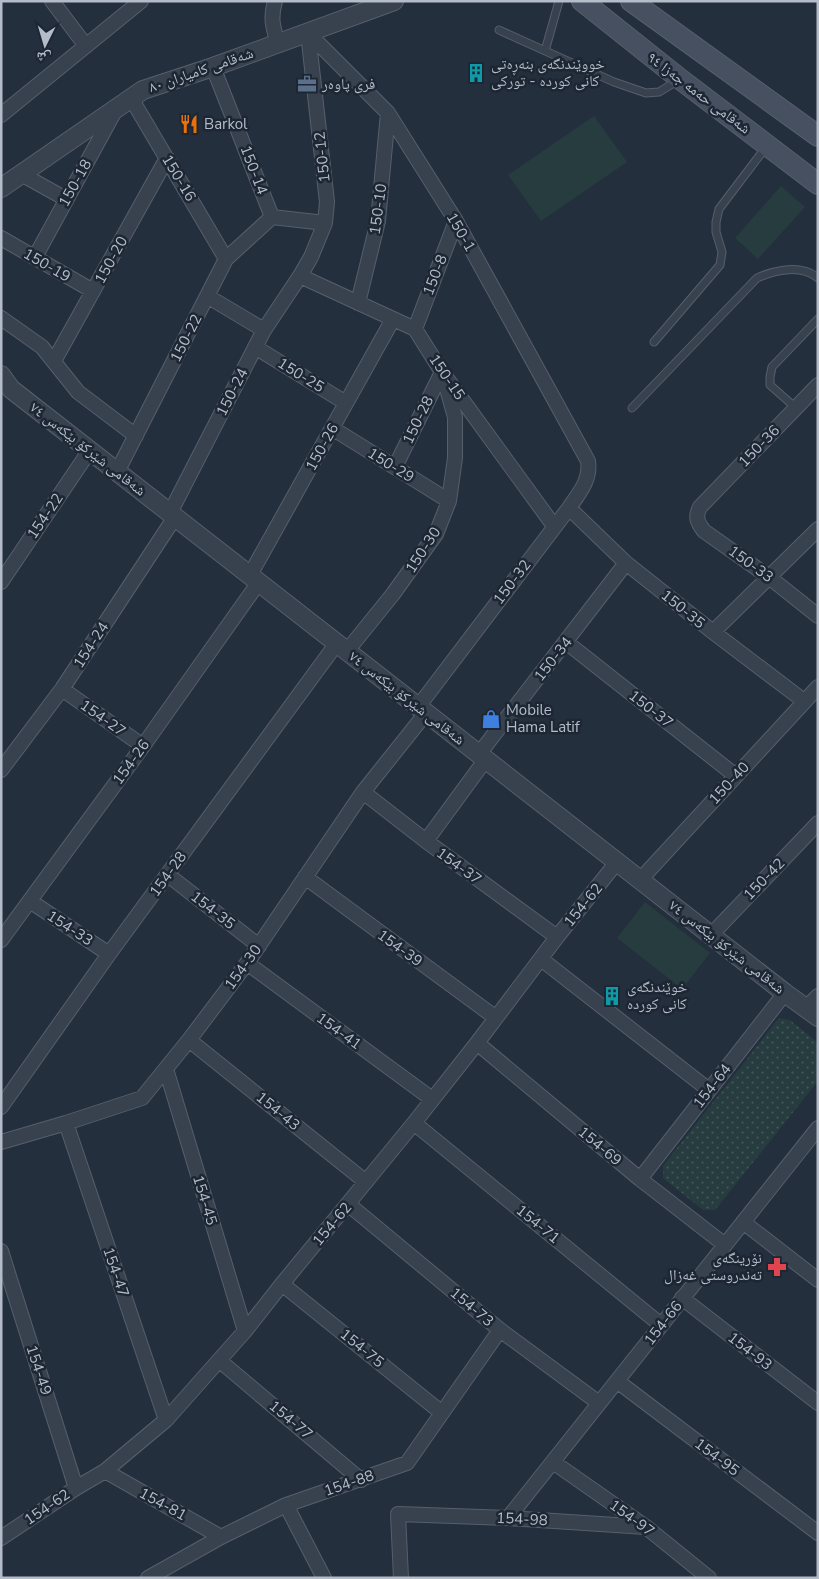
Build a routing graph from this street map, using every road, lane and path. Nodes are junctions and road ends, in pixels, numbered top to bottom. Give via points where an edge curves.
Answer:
1 (52, 1) edge
2 (141, 1) edge
3 (275, 1) edge
4 (394, 1) edge
5 (559, 1) edge
6 (582, 1) edge
7 (630, 1) edge
8 (499, 30) dead end
9 (308, 33) junction
10 (278, 44) junction
11 (86, 46) junction
12 (545, 51) junction
13 (213, 67) junction
14 (680, 79) junction
15 (132, 98) junction
16 (116, 108) junction
17 (388, 113) junction
18 (1, 115) edge
19 (818, 136) edge
20 (768, 145) junction
21 (167, 158) junction
22 (21, 174) junction
23 (818, 184) edge
24 (1, 188) edge
25 (66, 199) junction
26 (272, 217) junction
27 (456, 221) junction
28 (325, 223) junction
29 (1, 238) edge
30 (35, 258) junction
31 (226, 259) junction
32 (300, 276) junction
33 (818, 278) edge
34 (93, 291) junction
35 (207, 296) junction
36 (358, 304) junction
37 (1, 318) edge
38 (393, 319) junction
39 (818, 319) edge
40 (415, 329) junction
41 (264, 330) junction
42 (654, 342) dead end
43 (255, 347) junction
44 (54, 361) junction
45 (442, 372) junction
46 (1, 376) edge
47 (818, 385) edge
48 (346, 403) junction
49 (632, 408) dead end
50 (796, 408) junction
51 (332, 428) junction
52 (136, 436) junction
53 (90, 450) junction
54 (584, 452) joint
55 (395, 467) junction
56 (117, 472) junction
57 (449, 501) junction
58 (700, 507) joint
59 (569, 508) junction
60 (172, 515) junction
61 (554, 526) junction
62 (818, 529) edge
63 (626, 563) junction
64 (770, 577) junction
65 (254, 579) junction
66 (1, 582) edge
67 (818, 616) edge
68 (713, 632) junction
69 (566, 642) junction
70 (342, 647) junction
71 (818, 687) edge
72 (62, 689) junction
73 (804, 701) junction
74 (422, 710) junction
75 (143, 746) junction
76 (482, 757) junction
77 (1, 770) edge
78 (736, 776) junction
79 (363, 792) junction
80 (818, 823) edge
81 (426, 842) junction
82 (617, 862) junction
83 (168, 875) junction
84 (305, 877) junction
85 (640, 880) junction
86 (30, 901) junction
87 (711, 935) junction
88 (557, 937) junction
89 (1, 940) edge
90 (259, 946) junction
91 (109, 954) junction
92 (541, 959) junction
93 (246, 963) junction
94 (785, 993) junction
95 (818, 996) edge
96 (812, 1013) edge
97 (496, 1018) junction
98 (189, 1040) junction
99 (477, 1043) junction
100 (166, 1069) junction
101 (172, 1089) junction
102 (709, 1090) junction
103 (142, 1098) junction
104 (432, 1099) junction
105 (1, 1107) edge
106 (66, 1123) junction
107 (414, 1123) junction
108 (818, 1128) edge
109 (1, 1142) edge
110 (813, 1144) edge
111 (640, 1179) junction
112 (366, 1182) junction
113 (348, 1204) junction
114 (743, 1222) junction
115 (725, 1245) junction
116 (1, 1252) edge
117 (818, 1280) edge
118 (282, 1284) junction
119 (682, 1298) junction
120 (661, 1325) junction
121 (500, 1330) junction
122 (245, 1331) junction
123 (220, 1360) junction
124 (617, 1381) junction
125 (600, 1403) junction
126 (818, 1403) edge
127 (442, 1413) junction
128 (166, 1420) junction
129 (553, 1462) junction
130 (105, 1472) junction
131 (361, 1480) junction
132 (76, 1488) junction
133 (286, 1505) junction
134 (508, 1518) junction
135 (646, 1527) junction
136 (818, 1533) edge
137 (221, 1537) junction
138 (1, 1538) edge
139 (148, 1578) edge
140 (324, 1578) edge
141 (401, 1578) edge
142 (709, 1578) edge

1 - 11 street
2 - 11 street
3 - 10 street via 271,21
4 - 9 street, شەقامی کامیاران ٨٠
5 - 12 lane
6 - 14 main road, شەقامی حەمە جەزا ٩٤
7 - 19 main road
8 - 12 lane
9 - 10 street, شەقامی کامیاران ٨٠
9 - 17 street, 150-1
9 - 28 street, 150-12 via 327,202
10 - 13 street, شەقامی کامیاران ٨٠
11 - 18 street
12 - 14 lane via 646,93 660,92
13 - 15 street, شەقامی کامیاران ٨٠ via 143,90
13 - 26 street, 150-14
14 - 20 main road, شەقامی حەمە جەزا ٩٤
15 - 16 street, شەقامی کامیاران ٨٠
15 - 21 street, 150-16
16 - 22 street, شەقامی کامیاران ٨٠
16 - 25 street, 150-18
17 - 27 street, 150-1
17 - 36 street, 150-10 via 378,221
20 - 23 main road, شەقامی حەمە جەزا ٩٤
20 - 42 lane via 719,209 716,232 722,252 720,265
21 - 31 street, 150-16
21 - 34 street, 150-20
22 - 24 street, شەقامی کامیاران ٨٠
22 - 25 street
25 - 30 street, 150-18
26 - 28 street
26 - 31 street, 150-22
27 - 40 street, 150-8
27 - 54 street, 150-1
28 - 32 street, 150-12
29 - 30 street, 150-19
30 - 34 street, 150-19
31 - 35 street, 150-22
32 - 36 street
32 - 41 street, 150-24
33 - 49 lane via 792,270 774,271 758,278
34 - 44 street, 150-20
35 - 41 street
35 - 52 street, 150-22
36 - 38 street
37 - 44 street via 42,347
38 - 40 street
38 - 48 street, 150-26
39 - 50 lane via 772,367 770,385
40 - 45 street, 150-15
41 - 43 street, 150-24
43 - 48 street, 150-25
43 - 60 street, 150-24
44 - 52 street via 78,392
45 - 55 street, 150-28
45 - 57 street, 150-30 via 455,418 455,458
45 - 61 street, 150-15
46 - 53 street, شەقامی شێرکۆ بێکەس ٧٤ via 11,389
47 - 50 street, 150-36
48 - 51 street, 150-26
50 - 58 street, 150-36
51 - 55 street, 150-29
51 - 65 street, 150-26
52 - 56 street, 150-22
53 - 56 street, شەقامی شێرکۆ بێکەس ٧٤
53 - 66 street, 154-22
54 - 59 street, 150-32 via 589,476
55 - 57 street, 150-29
56 - 60 street, شەقامی شێرکۆ بێکەس ٧٤
57 - 70 street, 150-30 via 436,534 393,594
58 - 64 street, 150-33 via 698,523 704,530
59 - 61 street, 150-32
59 - 63 street, 150-35
60 - 65 street, شەقامی شێرکۆ بێکەس ٧٤
60 - 72 street, 154-24
61 - 74 street, 150-32
62 - 64 street
63 - 68 street, 150-35
63 - 69 street, 150-34
64 - 67 street, 150-33
64 - 68 street
65 - 70 street, شەقامی شێرکۆ بێکەس ٧٤
65 - 75 street, 154-26
68 - 73 street, 150-35
69 - 76 street, 150-34
69 - 78 street, 150-37
70 - 74 street, شەقامی شێرکۆ بێکەس ٧٤
70 - 83 street, 154-28
71 - 73 street, 150-40
72 - 75 street, 154-27
72 - 77 street, 154-24
73 - 78 street, 150-40
74 - 76 street, شەقامی شێرکۆ بێکەس ٧٤
74 - 79 street, 154-30
75 - 86 street, 154-26
76 - 81 street, 150-34
76 - 82 street, شەقامی شێرکۆ بێکەس ٧٤
78 - 85 street, 150-40
79 - 81 street, 154-37
79 - 84 street, 154-30
80 - 87 street, 150-42
81 - 88 street, 154-37
82 - 85 street, شەقامی شێرکۆ بێکەس ٧٤
82 - 88 street, 154-62
83 - 90 street, 154-35
83 - 91 street, 154-28
84 - 90 street, 154-30
84 - 97 street, 154-39
85 - 87 street, شەقامی شێرکۆ بێکەس ٧٤
86 - 89 street, 154-26
86 - 91 street, 154-33
87 - 94 street, شەقامی شێرکۆ بێکەس ٧٤
88 - 92 street, 154-62
90 - 93 street, 154-30
91 - 105 street, 154-28
92 - 97 street, 154-62
92 - 102 street
93 - 98 street, 154-30
93 - 104 street, 154-41
94 - 96 street, شەقامی شێرکۆ بێکەس ٧٤
94 - 102 street, 154-64
95 - 96 street
97 - 99 street, 154-62
98 - 100 street, 154-30
98 - 112 street, 154-43
99 - 104 street, 154-62
99 - 111 street, 154-69
100 - 101 street, 154-45
100 - 103 street, 154-30
101 - 103 street
101 - 122 street, 154-45
102 - 111 street, 154-64
103 - 106 street
104 - 107 street, 154-62
106 - 109 street
106 - 128 street, 154-47
107 - 112 street, 154-62
107 - 120 street, 154-71
108 - 110 street, 154-66
110 - 114 street, 154-66
111 - 115 street, 154-69
112 - 113 street, 154-62
113 - 118 street, 154-62
113 - 121 street, 154-73
114 - 115 street, 154-66
114 - 117 street
115 - 119 street, 154-66
116 - 132 street, 154-49
118 - 122 street, 154-62
118 - 127 street, 154-75
119 - 120 street, 154-66
119 - 126 street, 154-93
120 - 124 street, 154-66
121 - 125 street, 154-73
121 - 127 street, 154-88
122 - 123 street, 154-62
123 - 128 street, 154-62
123 - 131 street, 154-77
124 - 125 street, 154-66
124 - 136 street, 154-95
125 - 129 street, 154-66
127 - 131 street, 154-88 via 407,1463
128 - 130 street, 154-62
129 - 134 street, 154-66
129 - 135 street, 154-97
130 - 132 street, 154-62
130 - 137 street, 154-81
131 - 133 street, 154-88
132 - 138 street, 154-62
133 - 137 street, 154-88
133 - 140 street
134 - 135 street, 154-98
134 - 141 street, 154-98 via 398,1514
135 - 142 street, 154-97
137 - 139 street, 154-88

